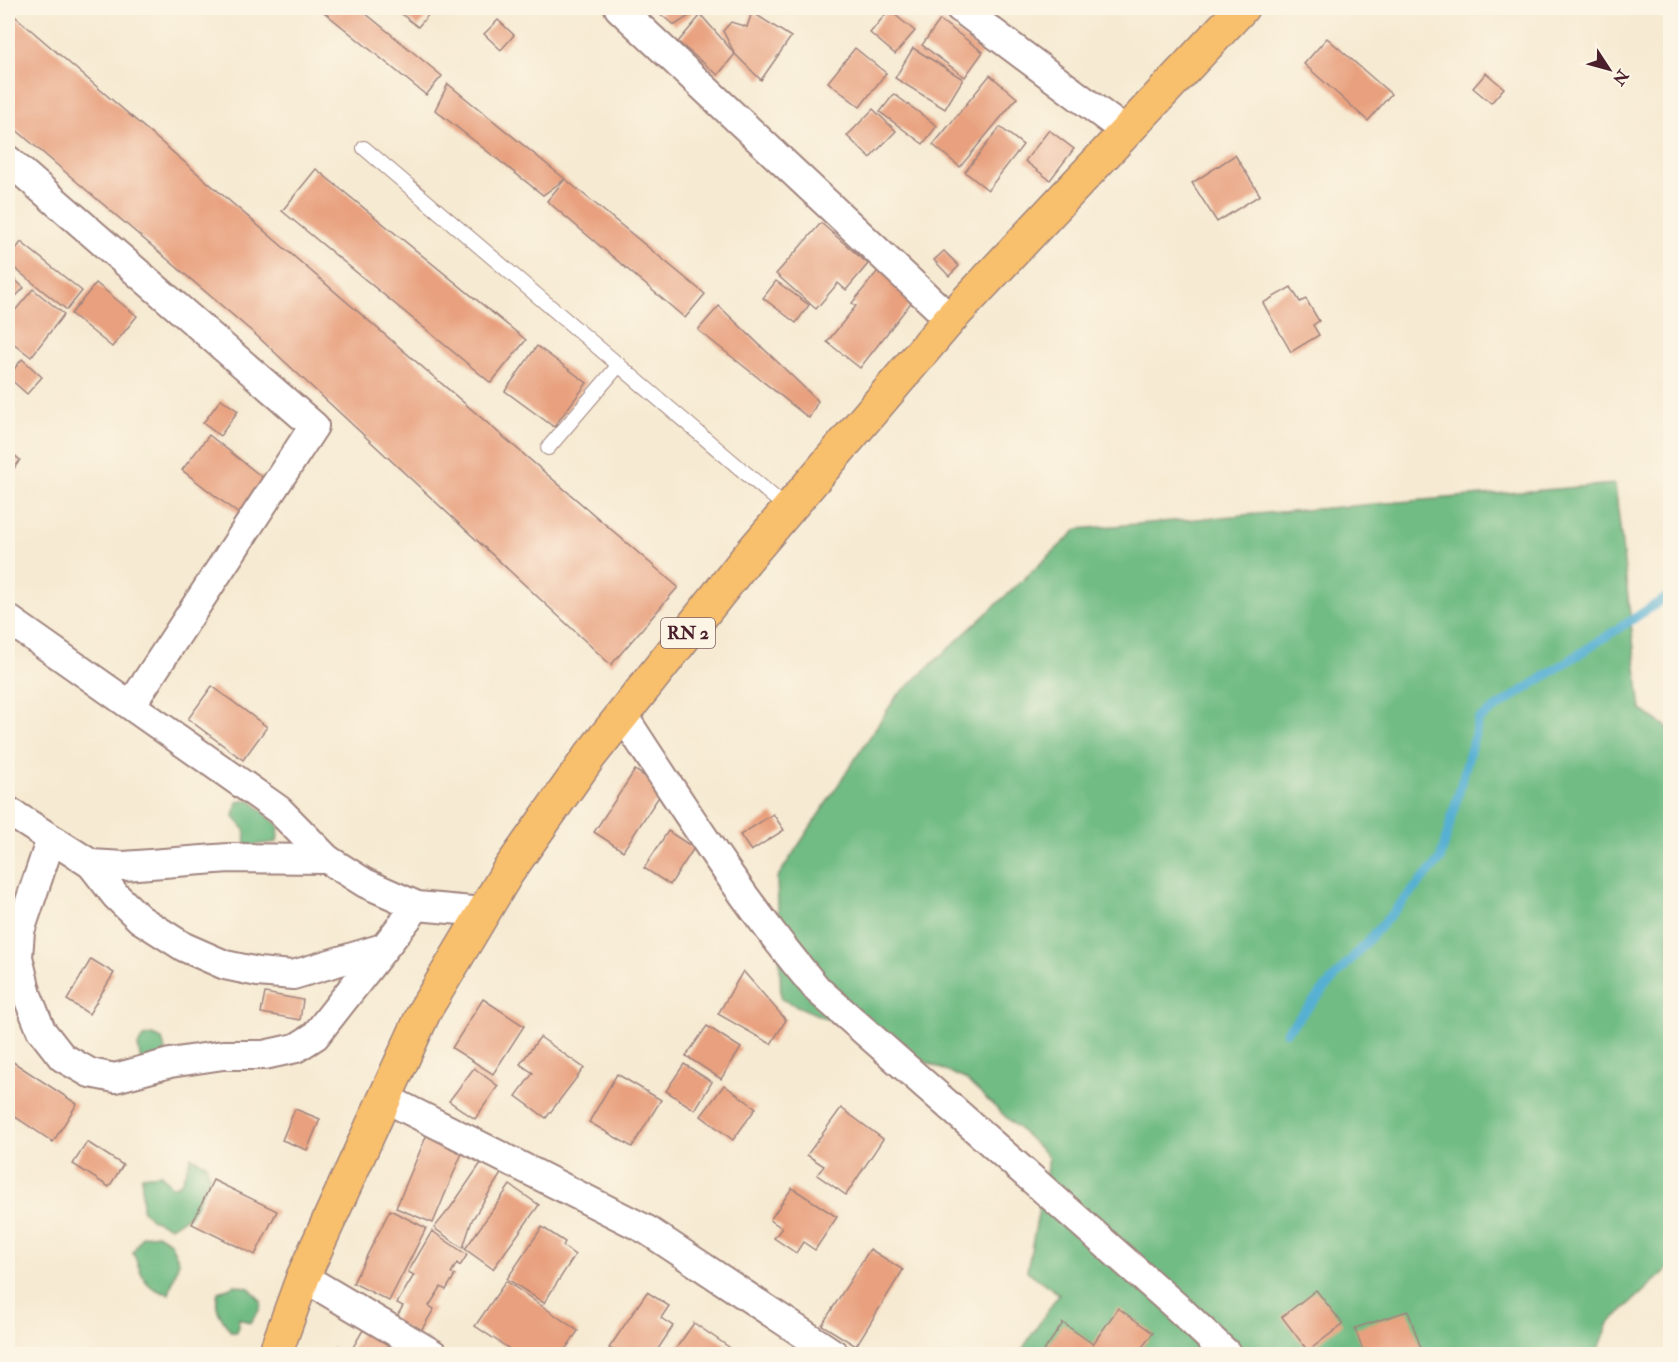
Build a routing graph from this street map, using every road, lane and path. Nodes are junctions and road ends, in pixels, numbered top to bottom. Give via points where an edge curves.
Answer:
1 (619, 8) edge
2 (960, 8) edge
3 (1230, 12) edge
4 (1126, 132) junction
5 (364, 148) dead end
6 (8, 160) edge
7 (950, 319) junction
8 (620, 366) junction
9 (548, 448) dead end
10 (789, 510) junction
11 (8, 620) edge
12 (131, 705) junction
13 (622, 714) junction
14 (8, 811) edge
15 (51, 839) junction
16 (327, 859) junction
17 (91, 864) junction
18 (417, 906) junction
19 (483, 912) junction
20 (383, 948) junction
21 (385, 1098) junction
22 (303, 1277) junction
23 (275, 1354) edge
24 (434, 1354) edge
25 (834, 1354) edge
26 (1227, 1354) edge

1 - 7 street
2 - 4 street
3 - 4 highway, RN 2
4 - 7 highway, RN 2
5 - 8 lane
6 - 12 street via 314,426
7 - 10 highway, RN 2
8 - 9 lane
8 - 10 lane
10 - 13 highway, RN 2
11 - 12 street
12 - 16 street via 279,810
13 - 19 highway, RN 2
13 - 26 street via 775,939 818,990
14 - 15 street
15 - 17 street
15 - 20 street via 20,931 18,957 41,1030 62,1057 90,1073 115,1078 223,1054 264,1055 296,1048 315,1036
16 - 17 street via 230,858 124,866
16 - 18 street via 365,883
17 - 20 street via 140,919 184,947 225,965 293,975
18 - 19 street
18 - 20 street
19 - 21 highway, RN 2 via 425,1010
21 - 22 highway, RN 2
21 - 25 street via 646,1230
22 - 23 highway, RN 2
22 - 24 street

